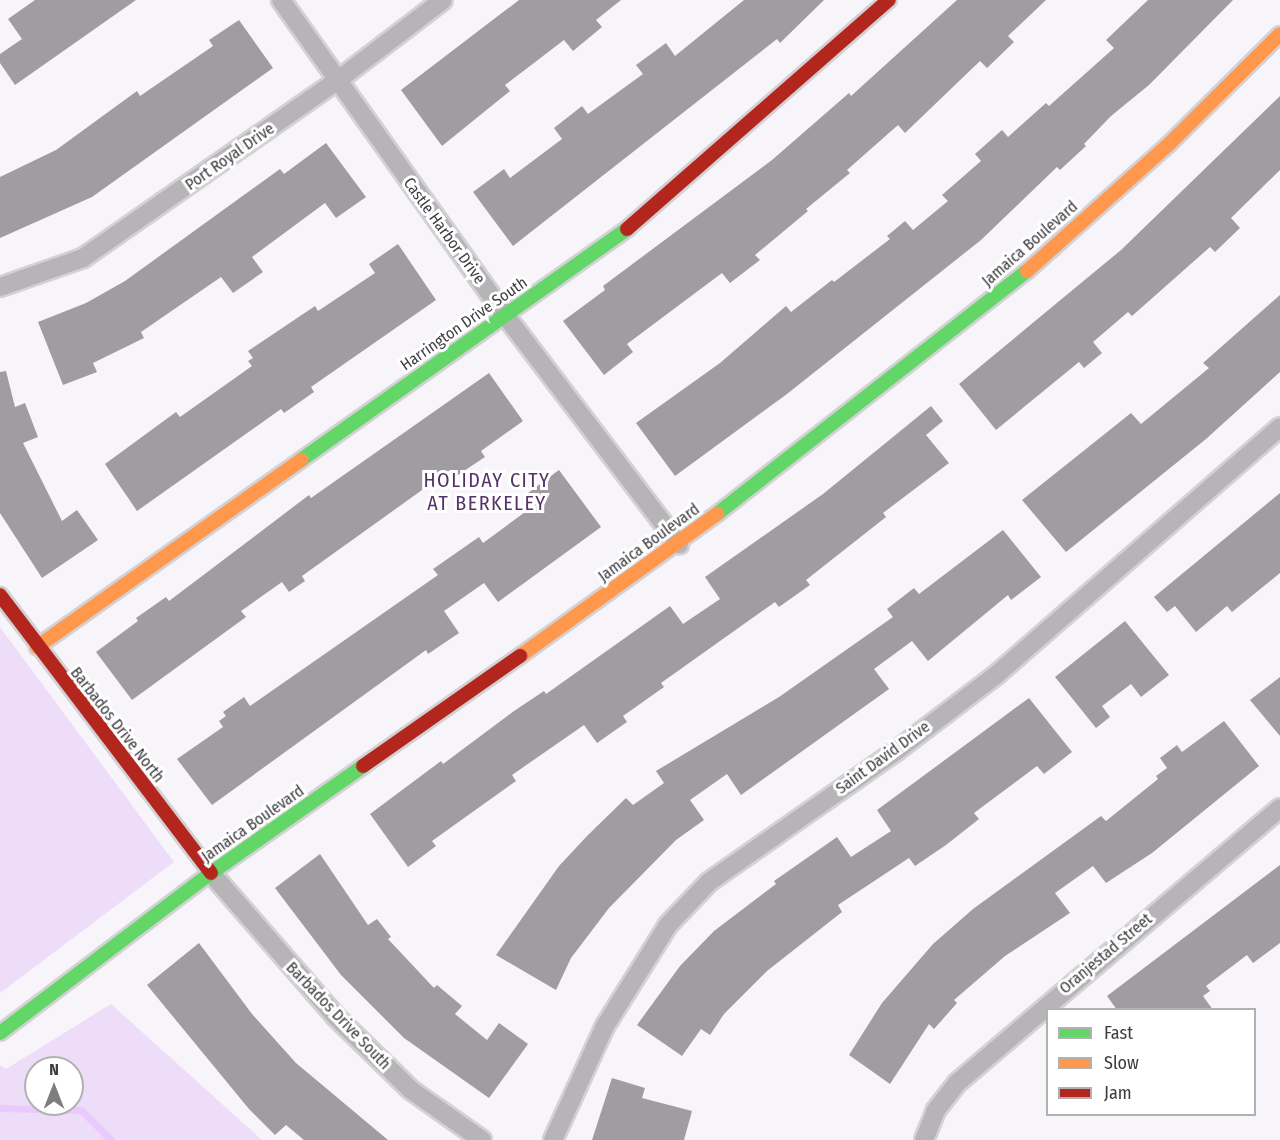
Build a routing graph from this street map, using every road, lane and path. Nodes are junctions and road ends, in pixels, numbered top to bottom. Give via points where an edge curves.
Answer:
1 (280, 0) edge
2 (443, 0) edge
3 (889, 0) edge
4 (1280, 34) edge
5 (337, 81) junction
6 (0, 287) edge
7 (505, 315) junction
8 (1280, 427) edge
9 (679, 544) junction
10 (0, 595) edge
11 (37, 647) junction
12 (1280, 808) edge
13 (211, 873) junction
14 (0, 1033) edge
15 (482, 1140) edge
16 (554, 1140) edge
17 (924, 1140) edge

1 - 5 street, Castle Harbor Drive
2 - 5 street, Port Royal Drive
3 - 7 street, Harrington Drive South via 639,220
4 - 9 street, Jamaica Boulevard via 1169,144 1010,286
5 - 6 street, Port Royal Drive via 83,258
5 - 7 street, Castle Harbor Drive
7 - 9 street, Castle Harbor Drive
7 - 11 street, Harrington Drive South
8 - 16 street, Saint David Drive via 996,675 895,752 709,882 668,926 605,1026
9 - 13 street, Jamaica Boulevard
10 - 11 street, Barbados Drive North
11 - 13 street, Barbados Drive North
12 - 17 street, Oranjestad Street via 957,1083 936,1110
13 - 14 street, Jamaica Boulevard
13 - 15 street, Barbados Drive South via 336,1017 411,1090

